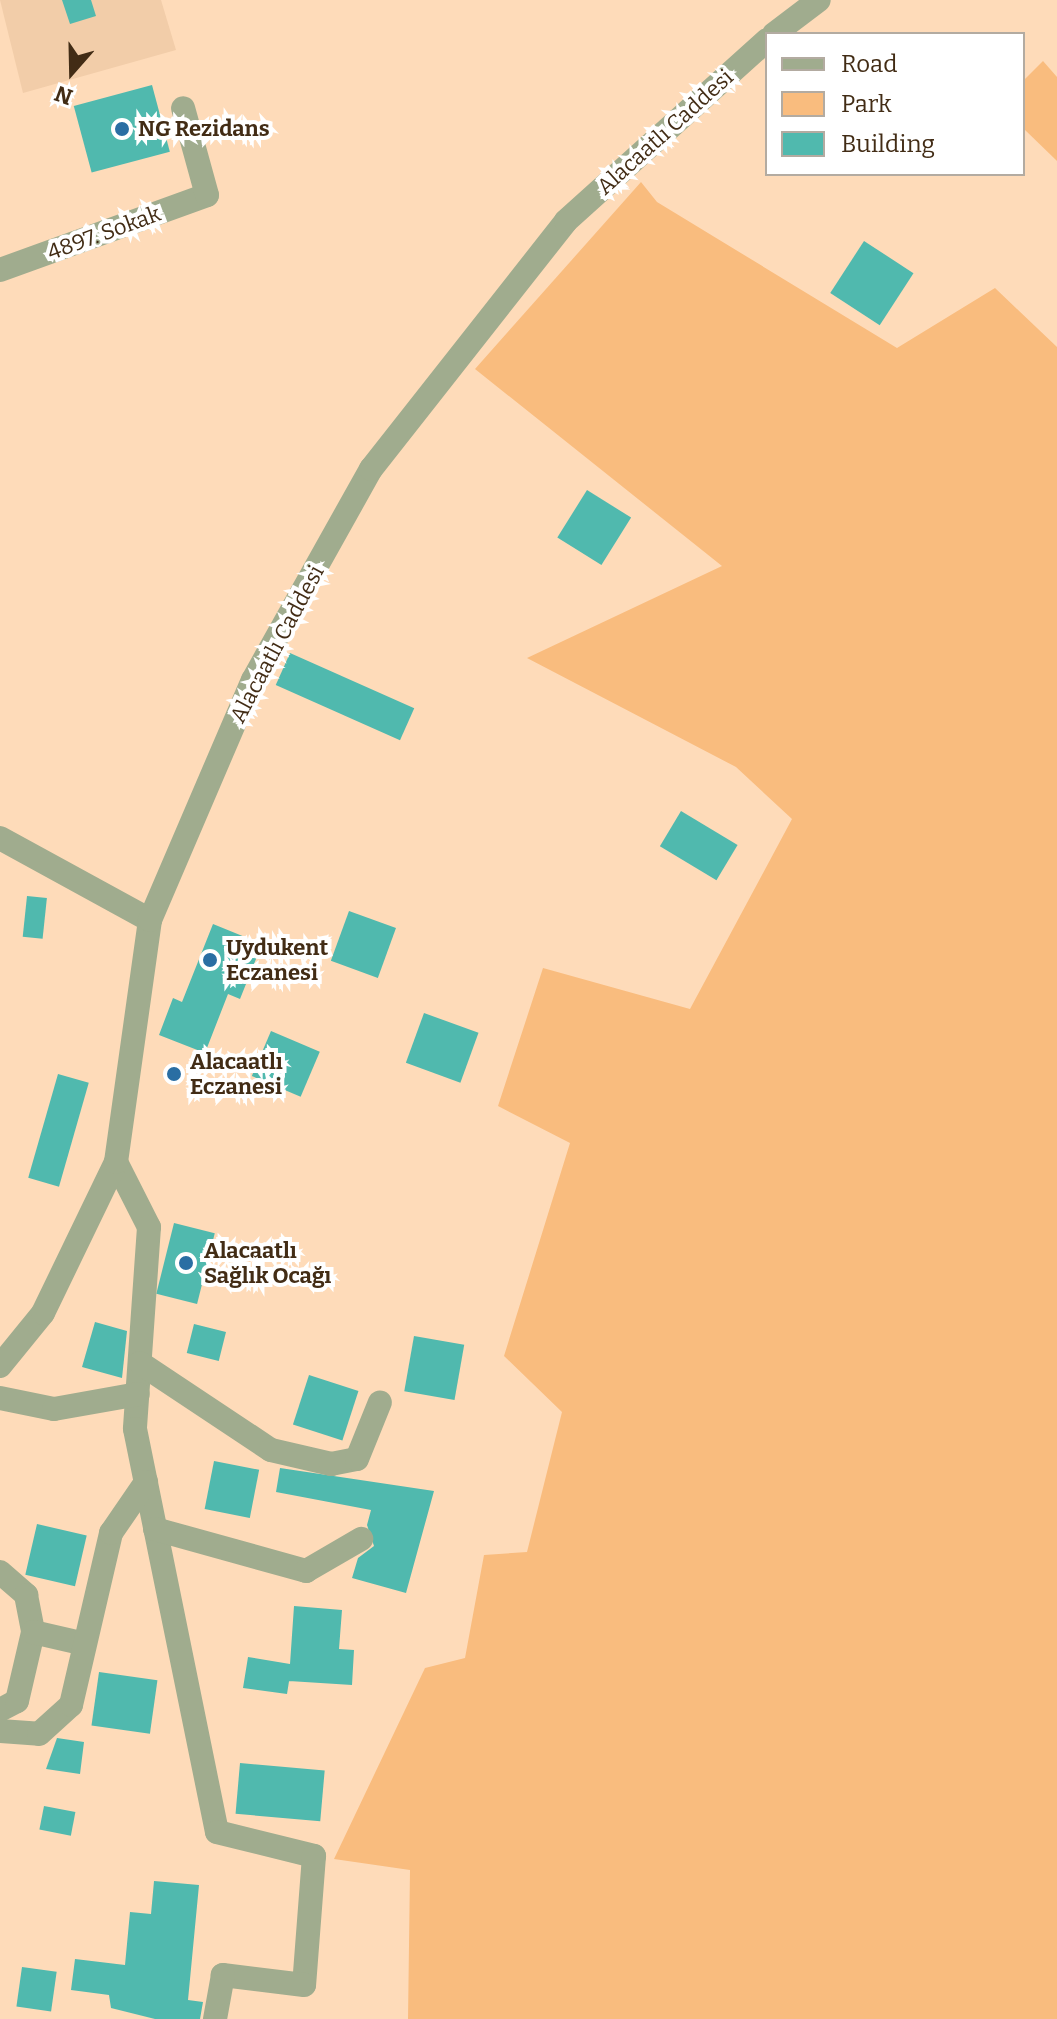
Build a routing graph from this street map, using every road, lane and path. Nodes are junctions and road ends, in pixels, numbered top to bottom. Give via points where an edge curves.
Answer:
1 (819, 0) edge
2 (777, 32) edge
3 (765, 42) edge
4 (183, 108) dead end
5 (0, 270) edge
6 (0, 838) edge
7 (150, 920) junction
8 (116, 1162) junction
9 (140, 1363) junction
10 (0, 1366) edge
11 (138, 1394) junction
12 (0, 1398) edge
13 (380, 1402) dead end
14 (146, 1482) junction
15 (155, 1529) junction
16 (361, 1539) dead end
17 (0, 1572) edge
18 (33, 1632) junction
19 (81, 1643) junction
20 (0, 1710) edge
21 (0, 1731) edge
22 (215, 2019) edge

1 - 2 street
3 - 7 street, Alacaatlı Caddesi via 566,221 371,469 253,680
4 - 5 street, 4897. Sokak via 207,195
6 - 7 street
7 - 8 street, Alacaatlı Caddesi
8 - 9 street via 149,1227
8 - 10 street, Alacaatlı Caddesi via 43,1313
9 - 11 street
9 - 13 street via 271,1450 331,1464 357,1459
11 - 12 street via 54,1409
11 - 14 street
14 - 15 street
14 - 19 street via 111,1533
15 - 16 street via 306,1571
15 - 22 street via 217,1832 314,1856 304,1985 223,1975
17 - 18 street via 26,1595
18 - 19 street
18 - 20 street via 17,1701
19 - 21 street via 71,1705 55,1723 39,1734

